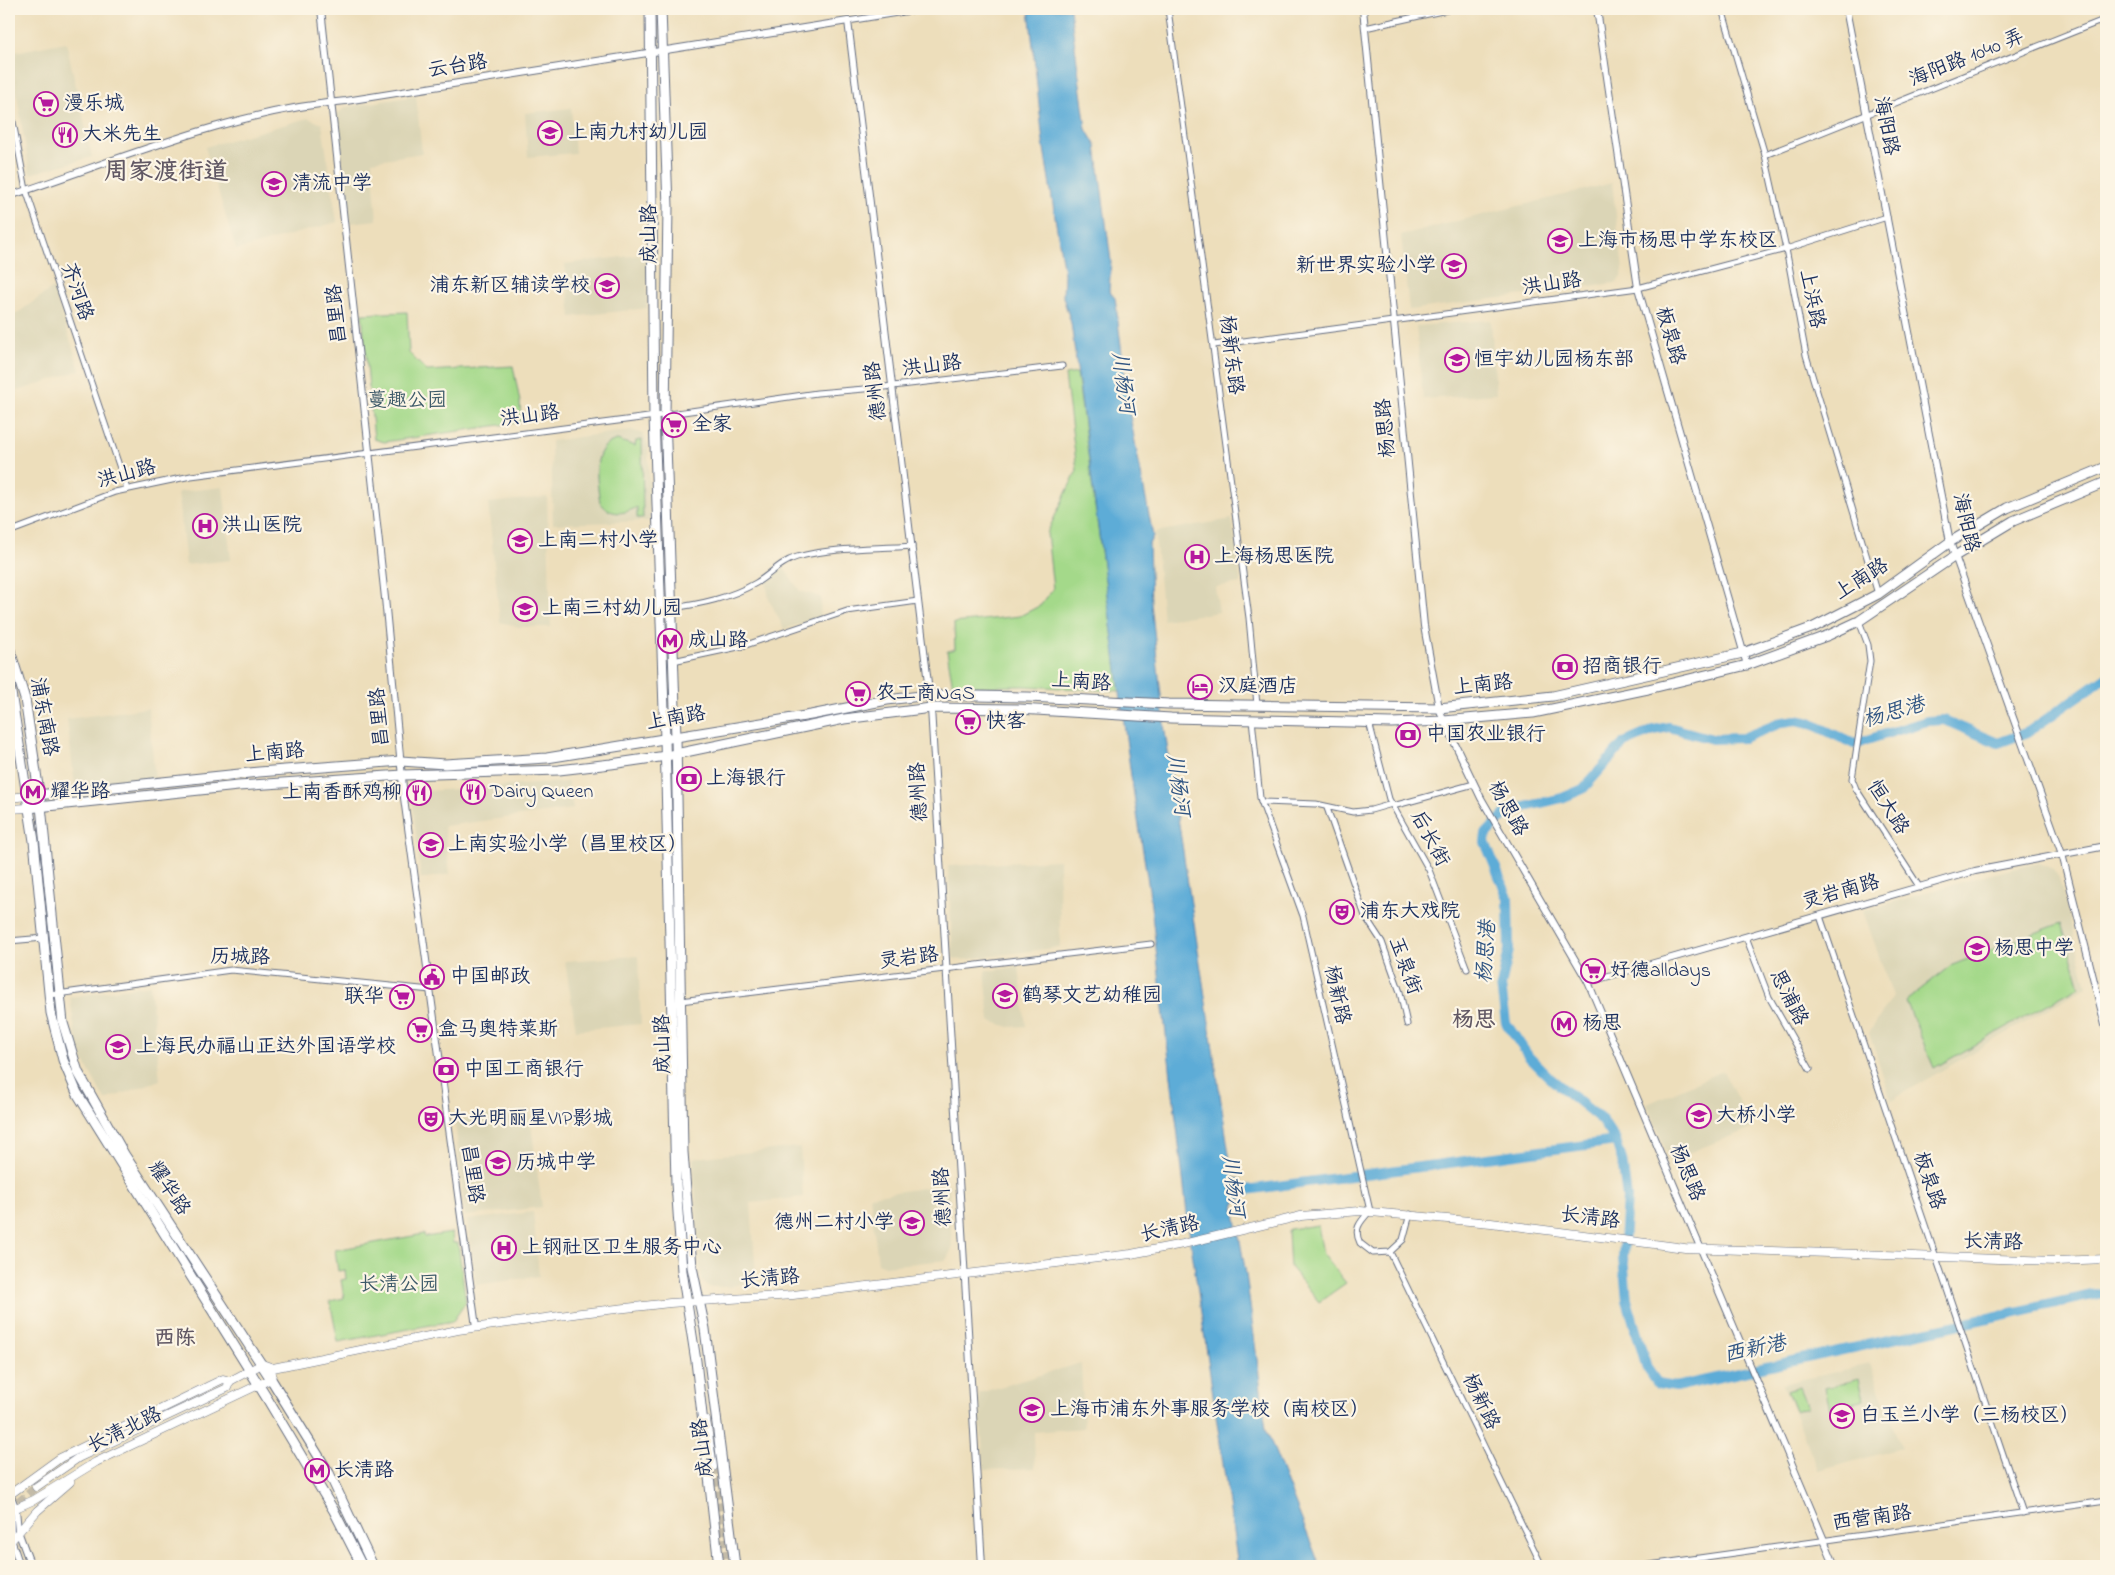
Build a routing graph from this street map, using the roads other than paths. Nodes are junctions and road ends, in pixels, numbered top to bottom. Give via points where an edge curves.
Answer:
1 (321, 9) edge
2 (650, 9) edge
3 (661, 9) edge
4 (922, 9) edge
5 (1168, 9) edge
6 (1363, 9) edge
7 (1451, 9) edge
8 (1598, 9) edge
9 (1722, 9) edge
10 (1846, 9) edge
11 (2102, 9) edge
12 (2105, 19) edge
13 (848, 21) junction
14 (1365, 28) junction
15 (2106, 28) edge
16 (662, 50) junction
17 (652, 52) junction
18 (9, 101) edge
19 (331, 102) junction
20 (1866, 114) junction
21 (1765, 155) junction
22 (26, 190) junction
23 (9, 196) edge
24 (1888, 217) junction
25 (1786, 249) junction
26 (1638, 288) junction
27 (1394, 323) junction
28 (1214, 346) junction
29 (1062, 366) dead end
30 (892, 386) junction
31 (666, 415) junction
32 (654, 416) junction
33 (369, 452) junction
34 (2106, 468) edge
35 (2106, 482) edge
36 (127, 489) junction
37 (9, 532) edge
38 (1950, 542) junction
39 (912, 546) junction
40 (1955, 556) junction
41 (1878, 594) junction
42 (918, 601) junction
43 (672, 608) junction
44 (1859, 621) junction
45 (9, 647) edge
46 (1743, 653) junction
47 (673, 661) junction
48 (1747, 665) junction
49 (9, 680) edge
50 (929, 695) junction
51 (1257, 705) junction
52 (931, 708) junction
53 (1439, 708) junction
54 (1252, 719) junction
55 (1369, 721) junction
56 (1444, 722) junction
57 (676, 737) junction
58 (666, 739) junction
59 (676, 753) junction
60 (666, 756) junction
61 (401, 761) junction
62 (403, 775) junction
63 (1474, 784) junction
64 (38, 794) junction
65 (26, 796) junction
66 (9, 798) edge
67 (1261, 802) junction
68 (1393, 805) junction
69 (41, 806) junction
70 (28, 808) junction
71 (1326, 808) junction
72 (9, 809) edge
73 (2106, 846) edge
74 (2062, 854) junction
75 (1920, 888) junction
76 (1820, 916) junction
77 (1746, 937) junction
78 (44, 938) junction
79 (9, 941) edge
80 (1151, 944) dead end
81 (1467, 969) dead end
82 (947, 970) junction
83 (1588, 982) junction
84 (431, 990) junction
85 (54, 995) junction
86 (681, 1000) junction
87 (671, 1002) junction
88 (1407, 1024) dead end
89 (2106, 1029) edge
90 (1810, 1069) dead end
91 (1370, 1211) junction
92 (1410, 1214) junction
93 (1701, 1249) junction
94 (1390, 1252) junction
95 (1936, 1257) junction
96 (2106, 1259) edge
97 (964, 1275) junction
98 (699, 1301) junction
99 (686, 1302) junction
100 (476, 1327) junction
101 (262, 1364) junction
102 (273, 1368) junction
103 (250, 1371) junction
104 (271, 1379) junction
105 (230, 1381) junction
106 (259, 1385) junction
107 (700, 1396) junction
108 (717, 1413) junction
109 (79, 1474) junction
110 (36, 1487) tunnel mouth
111 (9, 1493) edge
112 (2106, 1501) edge
113 (11, 1510) edge
114 (2023, 1513) junction
115 (18, 1531) junction
116 (10, 1541) edge
117 (1824, 1541) junction
118 (9, 1562) edge
119 (18, 1566) edge
120 (30, 1566) edge
121 (362, 1566) edge
122 (373, 1566) edge
123 (719, 1566) edge
124 (735, 1566) edge
125 (982, 1566) edge
126 (1542, 1566) edge
127 (1642, 1566) edge
128 (1835, 1566) edge

1 - 19 street, 昌里路
2 - 17 main road, 成山路
3 - 16 main road, 成山路
4 - 13 street, 云台路
5 - 28 street, 杨新东路
6 - 14 street, 杨思路
7 - 14 street
8 - 26 street, 板泉路
9 - 21 street, 上浜路
10 - 20 street, 海阳路
11 - 12 main road
12 - 15 main road
12 - 20 street, 海阳路 1040 弄
13 - 16 street, 云台路
13 - 30 street, 德州路
14 - 27 street, 杨思路
16 - 17 street, 云台路
16 - 31 main road, 成山路 via 668,207
17 - 19 street, 云台路
17 - 32 main road, 成山路
18 - 22 street, 齐河路
19 - 22 street, 云台路 via 251,117
19 - 33 street, 昌里路
20 - 21 street, 海阳路 1040 弄
20 - 24 street, 海阳路
21 - 25 street, 上浜路
22 - 23 street, 云台路
22 - 36 street, 齐河路
24 - 25 street, 洪山路
24 - 38 street, 海阳路
25 - 26 street, 洪山路
25 - 41 street, 上浜路 via 1806,355
26 - 27 street, 洪山路
26 - 46 street, 板泉路
27 - 28 street, 洪山路
27 - 53 street, 杨思路 via 1424,626
28 - 51 street, 杨新东路
29 - 30 street, 洪山路
30 - 31 street, 洪山路 via 817,393
30 - 39 street, 德州路
31 - 32 street, 洪山路
31 - 43 main road, 成山路
32 - 33 street, 洪山路
32 - 58 main road, 成山路
33 - 36 street, 洪山路 via 186,476
33 - 61 street, 昌里路
34 - 38 main road, 上南路 via 2007,508
35 - 40 main road, 上南路 via 2013,521
36 - 37 street, 洪山路
38 - 40 street, 海阳路
38 - 41 main road, 上南路
39 - 42 street, 德州路
39 - 43 street via 798,557 780,564 757,582 733,594 702,604
40 - 44 main road, 上南路
40 - 74 street, 海阳路
41 - 46 main road, 上南路 via 1814,627
42 - 47 street via 847,611 743,646
42 - 50 street, 德州路
43 - 47 main road, 成山路
44 - 48 main road, 上南路
44 - 75 street, 恒大路 via 1870,661 1853,784
45 - 64 main road, 浦东南路 via 25,699
46 - 48 street, 板泉路
46 - 53 main road, 上南路 via 1553,696
47 - 57 main road, 成山路
48 - 56 main road, 上南路 via 1533,714
49 - 65 main road, 浦东南路
50 - 51 main road, 上南路
50 - 52 street, 德州路
50 - 57 main road, 上南路
51 - 53 main road, 上南路
52 - 54 main road, 上南路
52 - 59 main road, 上南路 via 844,719
52 - 82 street, 德州路
53 - 56 street, 杨思路
54 - 55 main road, 上南路
54 - 67 street, 杨新路
55 - 56 main road, 上南路
55 - 68 street, 后长街
56 - 63 street, 杨思路
57 - 58 main road, 上南路
57 - 59 main road, 成山路
58 - 60 main road, 成山路
58 - 61 main road, 上南路 via 547,758 445,764
59 - 60 main road, 上南路
59 - 86 main road, 成山路
60 - 62 main road, 上南路 via 559,770
60 - 87 main road, 成山路
61 - 62 street, 昌里路
61 - 64 main road, 上南路
62 - 69 main road, 上南路 via 238,786
62 - 84 street, 昌里路
63 - 68 street
63 - 83 street, 杨思路
64 - 65 main road, 上南路
64 - 69 main road, 耀华路
65 - 66 main road, 上南路
65 - 70 main road, 耀华路
67 - 71 street via 1316,804
67 - 91 street, 杨新路 via 1303,916
68 - 71 street via 1362,812
68 - 81 street, 后长街 via 1429,870
69 - 70 main road, 上南路
69 - 85 main road, 耀华路
70 - 72 main road, 上南路
70 - 78 main road, 耀华路
71 - 88 street, 玉泉街 via 1365,916 1382,942 1400,992
73 - 74 street, 灵岩南路
74 - 75 street, 灵岩南路 via 1975,871
74 - 89 street, 海阳路
75 - 76 street, 灵岩南路
76 - 77 street, 灵岩南路
76 - 95 street, 板泉路
77 - 83 street, 灵岩南路
77 - 90 street, 思浦路 via 1769,997
78 - 79 street
78 - 85 main road, 耀华路
80 - 82 street, 灵岩路
82 - 86 street, 灵岩路
82 - 97 street, 德州路
83 - 93 street, 杨思路
84 - 85 street, 历城路 via 231,970
84 - 100 street, 昌里路
85 - 101 main road, 耀华路 via 72,1056 86,1089 124,1154
85 - 103 main road, 耀华路 via 56,1037 77,1093
86 - 87 street, 灵岩路
86 - 98 main road, 成山路 via 683,1152 690,1246
87 - 99 main road, 成山路 via 676,1183
91 - 92 main road, 长清路
91 - 94 street via 1357,1228 1360,1243 1373,1253
91 - 97 main road, 长清路 via 1302,1216 1131,1254
92 - 93 main road, 长清路
92 - 94 street via 1403,1240
93 - 95 main road, 长清路
93 - 117 street, 杨思路
94 - 126 street, 杨新路
95 - 96 main road, 长清路 via 2057,1261
95 - 114 street, 板泉路
97 - 98 main road, 长清路 via 793,1295
97 - 125 street, 德州路
98 - 99 main road, 长清路
98 - 108 main road, 成山路
99 - 100 main road, 长清路
99 - 107 main road, 成山路
100 - 102 main road, 长清路
101 - 102 main road
101 - 103 main road
101 - 104 main road, 耀华路
102 - 104 main road
103 - 105 main road, 长清北路
103 - 106 main road, 耀华路
104 - 106 main road
104 - 122 main road, 耀华路 via 329,1473
105 - 110 main road via 228,1388 78,1458
105 - 111 main road, 长清北路 via 224,1379 60,1458
106 - 109 main road, 长清北路 via 96,1462
106 - 121 main road, 耀华路 via 334,1511
107 - 108 main road via 716,1466
107 - 123 main road, 成山路
108 - 124 main road, 成山路
109 - 113 main road, 长清北路
109 - 115 main road
111 - 113 street
112 - 114 street, 西营南路
113 - 115 street
113 - 116 street
114 - 117 street, 西营南路
115 - 116 main road
115 - 120 street
116 - 119 street
117 - 127 street, 西营南路
117 - 128 street, 杨思路
118 - 119 street

